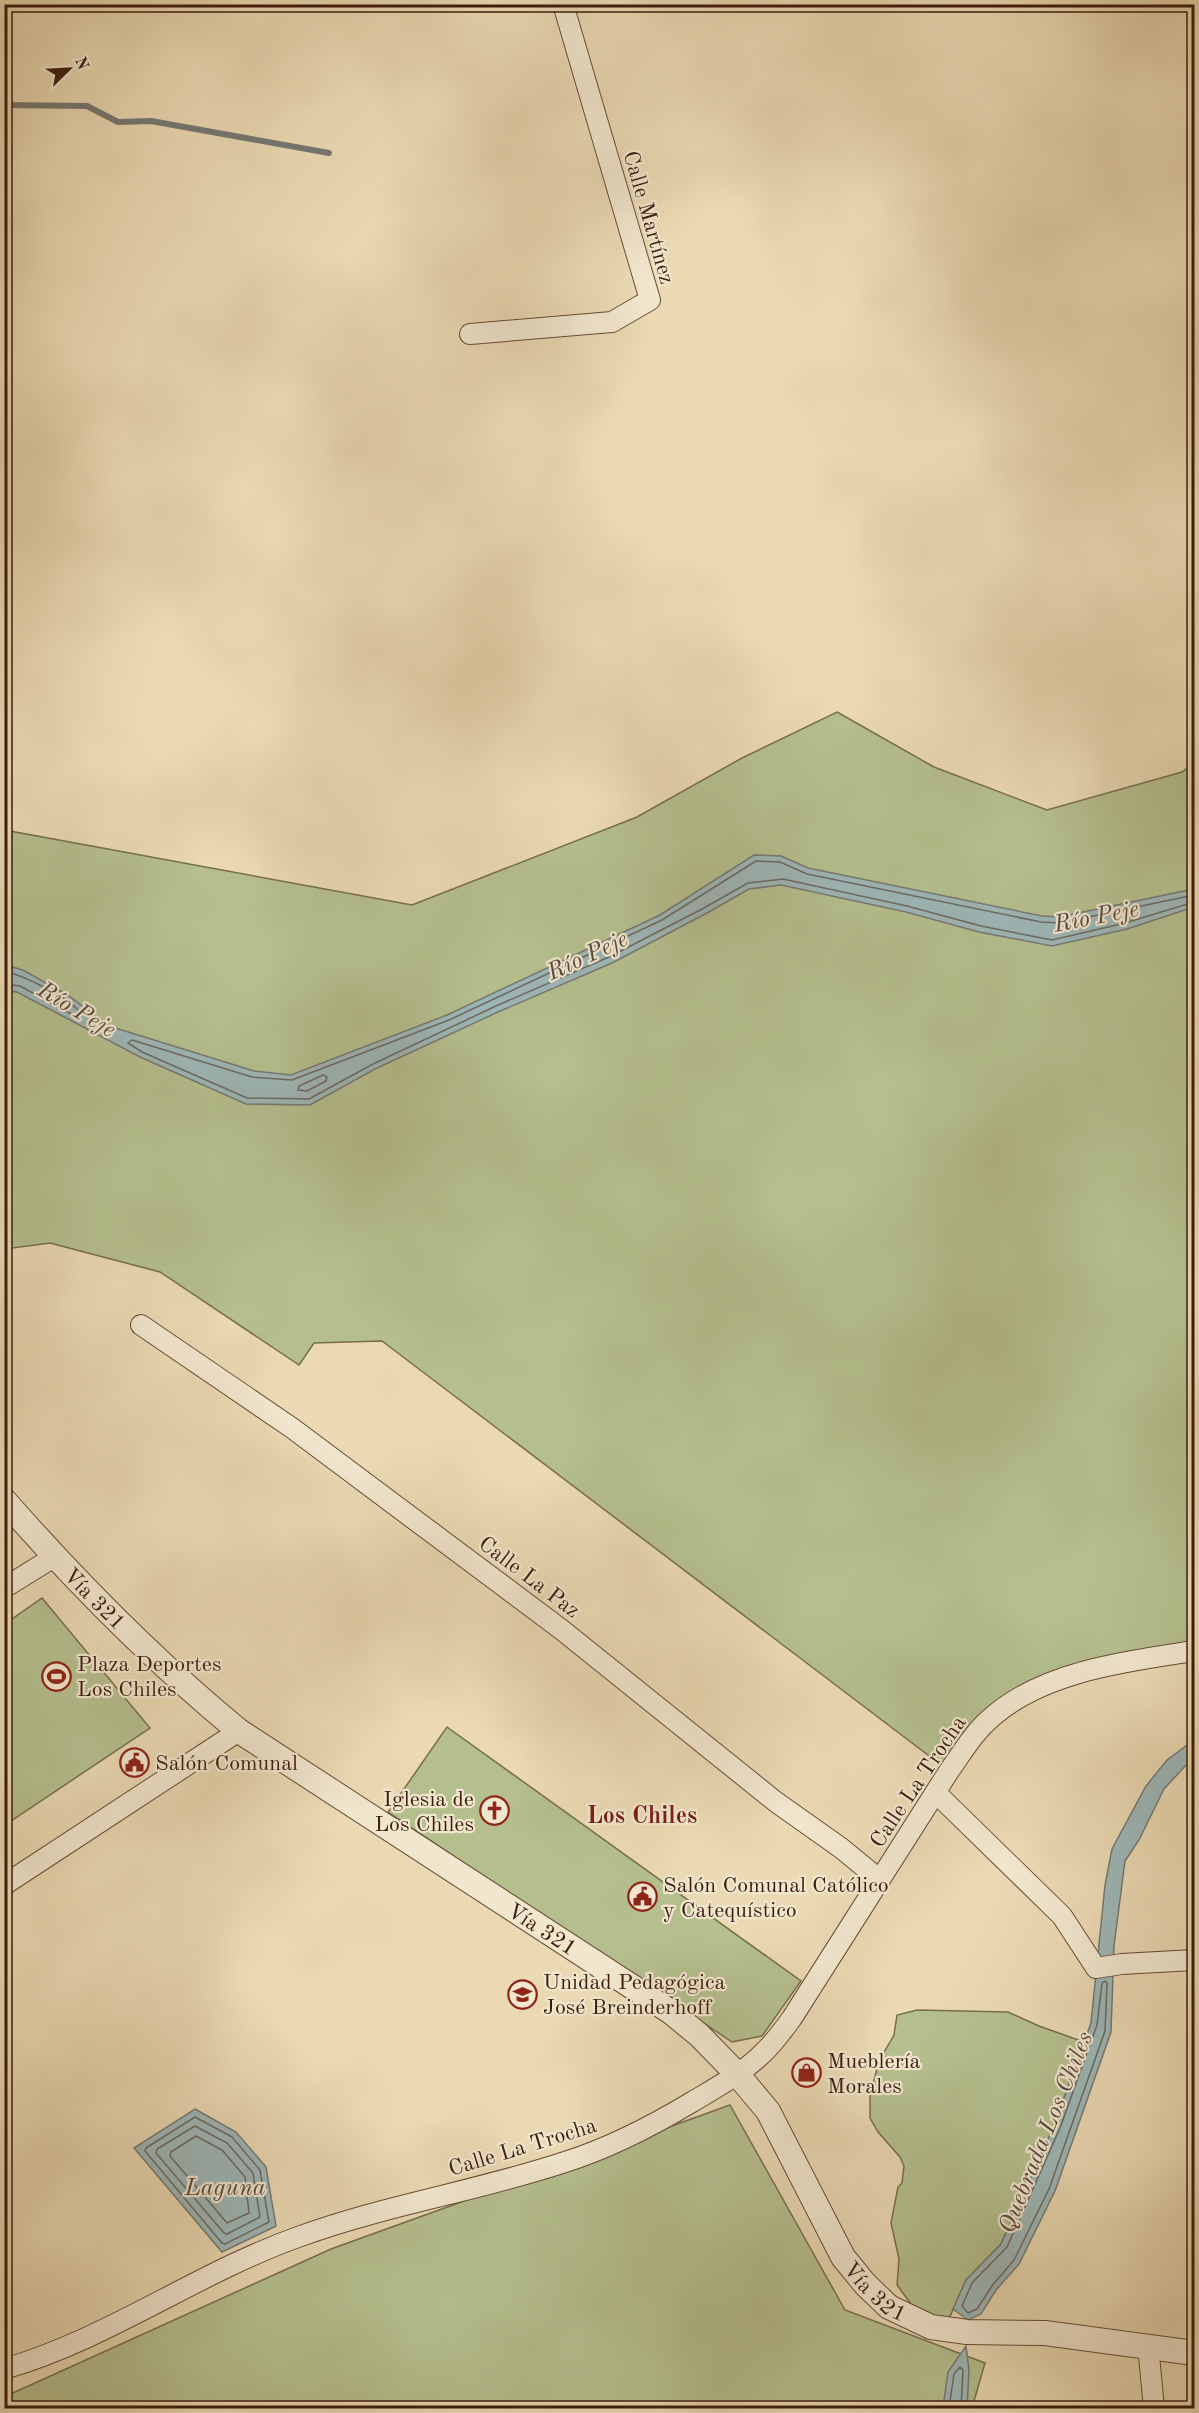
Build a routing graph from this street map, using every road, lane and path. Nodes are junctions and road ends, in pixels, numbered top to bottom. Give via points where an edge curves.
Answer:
1 (563, 4) edge
2 (470, 334) dead end
3 (141, 1325) dead end
4 (4, 1500) edge
5 (54, 1557) junction
6 (4, 1588) edge
7 (1194, 1651) edge
8 (239, 1731) junction
9 (936, 1793) junction
10 (880, 1880) junction
11 (4, 1886) edge
12 (1194, 1960) edge
13 (737, 2074) junction
14 (1148, 2346) junction
15 (1194, 2353) edge
16 (4, 2369) edge
17 (1154, 2409) edge

1 - 2 street, Calle Martínez via 650,300 612,322
3 - 10 street, Calle La Paz via 292,1428 562,1630 776,1803
4 - 5 street, Vía 321
5 - 6 street
5 - 8 street, Vía 321 via 186,1686
7 - 9 street, Calle La Trocha via 1085,1671 1019,1699 990,1718 976,1733
8 - 11 street
8 - 13 street, Vía 321 via 671,2012
9 - 10 street, Calle La Trocha
9 - 12 street via 1062,1916 1096,1968
10 - 13 street, Calle La Trocha via 792,2018 763,2054
13 - 14 street, Vía 321 via 768,2111 843,2257 889,2307 931,2327 967,2332 1045,2333
13 - 16 street, Calle La Trocha via 670,2115 588,2154 298,2237 36,2360
14 - 15 street, Vía 321
14 - 17 street

